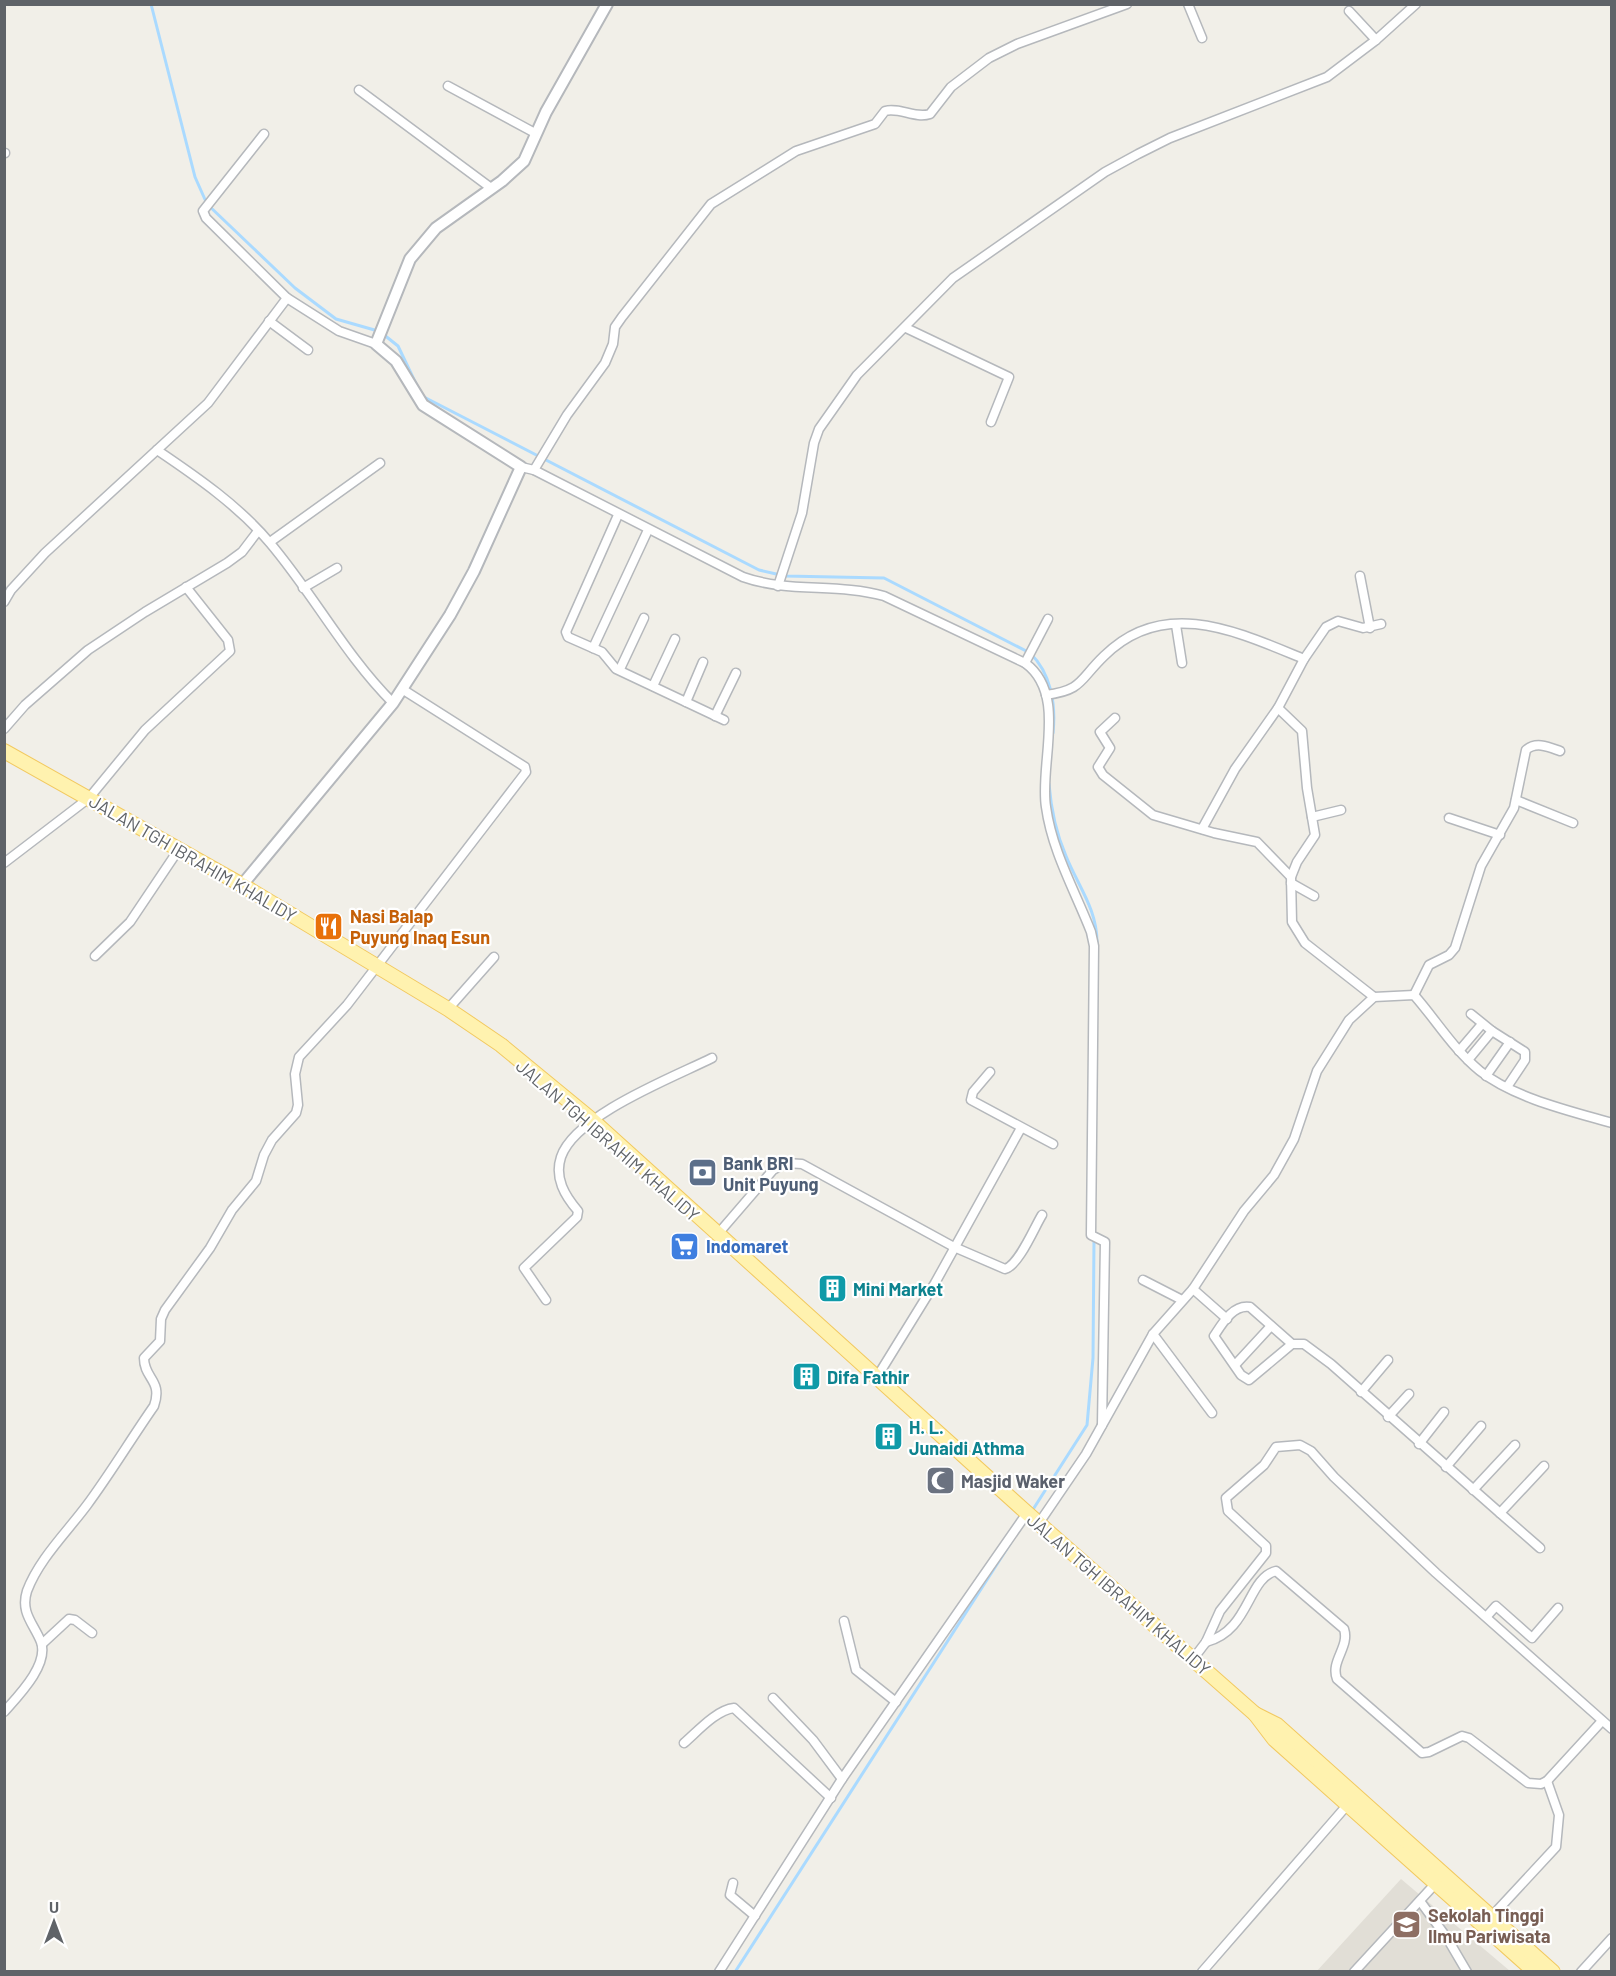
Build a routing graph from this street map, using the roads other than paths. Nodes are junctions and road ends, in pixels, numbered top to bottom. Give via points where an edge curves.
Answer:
1 (607, 4) edge
2 (1126, 4) edge
3 (1188, 4) edge
4 (1416, 4) edge
5 (1349, 11) dead end
6 (1202, 38) dead end
7 (1376, 40) junction
8 (448, 86) dead end
9 (359, 90) dead end
10 (536, 133) junction
11 (264, 134) dead end
12 (491, 188) junction
13 (286, 298) junction
14 (268, 321) junction
15 (906, 328) junction
16 (376, 343) junction
17 (308, 350) dead end
18 (991, 422) dead end
19 (157, 450) junction
20 (380, 463) dead end
21 (521, 467) junction
22 (535, 469) junction
23 (618, 514) junction
24 (648, 530) junction
25 (258, 531) junction
26 (270, 542) junction
27 (337, 568) dead end
28 (1360, 576) dead end
29 (781, 579) junction
30 (186, 587) junction
31 (303, 588) junction
32 (4, 602) edge
33 (644, 618) dead end
34 (1048, 619) dead end
35 (1381, 624) dead end
36 (1176, 625) junction
37 (1370, 628) junction
38 (675, 639) dead end
39 (593, 648) junction
40 (1029, 657) junction
41 (1304, 659) junction
42 (703, 662) dead end
43 (1182, 663) dead end
44 (620, 669) junction
45 (736, 673) dead end
46 (653, 686) junction
47 (402, 689) junction
48 (1050, 694) junction
49 (686, 702) junction
50 (393, 703) junction
51 (1278, 708) junction
52 (1115, 718) dead end
53 (4, 729) edge
54 (4, 751) edge
55 (1560, 751) dead end
56 (89, 798) junction
57 (1516, 800) junction
58 (1341, 810) dead end
59 (1312, 817) junction
60 (1449, 818) dead end
61 (1573, 823) dead end
62 (1202, 829) junction
63 (1500, 835) junction
64 (179, 849) junction
65 (4, 863) edge
66 (1291, 880) junction
67 (242, 885) junction
68 (1314, 896) dead end
69 (95, 956) dead end
70 (494, 957) dead end
71 (378, 966) junction
72 (1414, 995) junction
73 (1374, 997) junction
74 (448, 1009) junction
75 (1471, 1014) dead end
76 (1482, 1024) junction
77 (1492, 1031) junction
78 (1510, 1042) junction
79 (1459, 1051) junction
80 (712, 1058) dead end
81 (1468, 1060) junction
82 (990, 1072) dead end
83 (1486, 1076) junction
84 (1507, 1088) junction
85 (592, 1120) junction
86 (1611, 1123) edge
87 (1021, 1128) junction
88 (1053, 1144) dead end
89 (1042, 1215) dead end
90 (717, 1235) junction
91 (954, 1247) junction
92 (1143, 1280) dead end
93 (1193, 1289) junction
94 (546, 1300) dead end
95 (1182, 1300) junction
96 (1227, 1319) junction
97 (1271, 1326) junction
98 (1153, 1334) junction
99 (1292, 1344) junction
100 (1388, 1360) dead end
101 (1235, 1365) junction
102 (877, 1377) junction
103 (1361, 1392) junction
104 (1409, 1394) dead end
105 (1444, 1412) dead end
106 (1212, 1413) dead end
107 (1388, 1417) junction
108 (1102, 1425) junction
109 (1481, 1426) dead end
110 (1419, 1444) junction
111 (1515, 1445) dead end
112 (1544, 1466) dead end
113 (1446, 1467) junction
114 (1473, 1490) junction
115 (1500, 1513) junction
116 (1033, 1518) junction
117 (1540, 1548) dead end
118 (1558, 1608) dead end
119 (1487, 1616) junction
120 (844, 1621) dead end
121 (92, 1633) dead end
122 (1206, 1642) junction
123 (42, 1644) junction
124 (1193, 1659) junction
125 (773, 1698) dead end
126 (896, 1702) junction
127 (4, 1712) edge
128 (1255, 1714) junction
129 (1602, 1721) junction
130 (1611, 1729) edge
131 (684, 1743) dead end
132 (842, 1779) junction
133 (1548, 1781) junction
134 (831, 1798) junction
135 (1349, 1803) junction
136 (733, 1883) dead end
137 (1436, 1883) junction
138 (1420, 1901) junction
139 (755, 1916) junction
140 (1492, 1916) junction
141 (1611, 1938) edge
142 (719, 1971) edge
143 (1203, 1971) edge
144 (1354, 1971) edge
145 (1467, 1971) edge
146 (1535, 1971) edge
147 (1553, 1971) edge
148 (1581, 1971) edge

1 - 10 street
2 - 22 street via 989,58 951,87 930,114 885,111 875,124 796,151 711,204 615,327 613,344 604,363
3 - 6 street
4 - 7 street
5 - 7 street
7 - 15 street via 1319,80 1170,138 1105,172 961,271
8 - 10 street
9 - 12 street
10 - 12 street via 524,161
11 - 13 street via 204,210 209,222
12 - 16 street via 436,228 418,247 403,269
13 - 14 street
13 - 16 street via 339,331
14 - 17 street
14 - 19 street via 208,404
15 - 18 street via 1009,378
15 - 29 street via 857,375 819,429 802,513
16 - 21 street via 396,361 423,405
19 - 25 street via 224,498
19 - 32 street via 45,553
20 - 26 street
21 - 22 street
21 - 47 street via 474,571
22 - 23 street
23 - 24 street
23 - 39 street via 567,632 570,638
24 - 29 street via 743,577 767,585
24 - 39 street
25 - 26 street
25 - 30 street via 242,552
26 - 31 street
27 - 31 street
28 - 37 street
29 - 40 street via 884,596
30 - 53 street via 88,650
30 - 56 street via 228,640 230,650 145,730
31 - 50 street via 371,681
33 - 44 street
34 - 40 street
35 - 37 street
36 - 41 street via 1217,626
36 - 43 street
36 - 48 street via 1136,632 1105,655 1072,690
37 - 41 street via 1334,622 1326,627
38 - 46 street
39 - 44 street
40 - 48 street
41 - 51 street
42 - 49 street
44 - 46 street
45 - 49 street via 720,718
46 - 49 street
47 - 50 street
47 - 71 street via 527,770
48 - 108 street via 1044,794 1048,822 1094,946 1091,1175 1098,1239 1106,1245
50 - 67 street
51 - 59 street via 1302,731
51 - 62 street via 1235,769
52 - 62 street via 1100,732 1110,748 1099,765 1100,772 1153,815
54 - 56 main road, JALAN TGH IBRAHIM KHALIDY
55 - 57 street via 1541,746 1528,748
56 - 64 main road, JALAN TGH IBRAHIM KHALIDY
56 - 65 street
57 - 61 street
57 - 63 street
58 - 59 street
59 - 66 street via 1315,839 1297,862
60 - 63 street
62 - 66 street via 1257,842
63 - 72 street via 1481,866 1453,952 1429,964
64 - 67 main road, JALAN TGH IBRAHIM KHALIDY
64 - 69 street via 130,922
66 - 68 street
66 - 73 street via 1290,917 1299,936
67 - 71 main road, JALAN TGH IBRAHIM KHALIDY
70 - 74 street
71 - 74 main road, JALAN TGH IBRAHIM KHALIDY
71 - 123 street via 299,1057 295,1074 296,1113 272,1140 256,1182 232,1210 163,1315 160,1341 144,1359 157,1388 154,1406 40,1568 27,1593 27,1617
72 - 73 street
72 - 79 street
73 - 93 street via 1349,1020 1329,1049 1285,1155
74 - 85 main road, JALAN TGH IBRAHIM KHALIDY via 501,1045
75 - 76 street
76 - 77 street
76 - 79 street
77 - 78 street
77 - 81 street
78 - 83 street
78 - 84 street via 1527,1055
79 - 81 street
80 - 85 street
81 - 83 street
82 - 87 street via 971,1100
83 - 84 street
84 - 86 street
85 - 90 main road, JALAN TGH IBRAHIM KHALIDY
85 - 94 street via 567,1145 560,1160 564,1195 578,1211 578,1217 524,1267
87 - 88 street
87 - 91 street
89 - 91 street via 1008,1268
90 - 91 street via 780,1164 791,1162 818,1171
90 - 102 main road, JALAN TGH IBRAHIM KHALIDY
91 - 102 street
92 - 95 street
93 - 95 street
93 - 96 street
95 - 98 street
96 - 97 street via 1245,1306
96 - 101 street via 1214,1338
97 - 99 street
97 - 101 street
98 - 106 street
98 - 108 street
99 - 101 street via 1251,1379 1244,1378
99 - 103 street via 1312,1348
100 - 103 street
102 - 116 main road, JALAN TGH IBRAHIM KHALIDY
103 - 107 street
104 - 107 street
105 - 110 street
107 - 110 street
108 - 116 street via 1086,1455
109 - 113 street
110 - 113 street
111 - 114 street
112 - 115 street
113 - 114 street
114 - 115 street
115 - 117 street
116 - 124 main road, JALAN TGH IBRAHIM KHALIDY
116 - 126 street
118 - 119 street via 1532,1638 1496,1606
119 - 122 street via 1334,1477 1311,1451 1300,1445 1284,1445 1276,1447 1264,1465 1226,1498 1228,1511 1266,1550 1215,1618
119 - 129 street
120 - 126 street via 856,1670
121 - 123 street via 69,1619
122 - 124 street
122 - 133 street via 1226,1634 1245,1611 1262,1580 1279,1572 1344,1629 1336,1679 1422,1753 1462,1736 1528,1783
123 - 127 street via 35,1675
124 - 128 main road, JALAN TGH IBRAHIM KHALIDY
125 - 132 street via 813,1740
126 - 132 street
128 - 135 main road, JALAN TGH IBRAHIM KHALIDY via 1274,1739
128 - 140 main road, JALAN TGH IBRAHIM KHALIDY via 1277,1725
129 - 130 street
129 - 133 street
131 - 134 street via 734,1708
132 - 134 street
133 - 140 street via 1559,1815 1556,1847
134 - 139 street
135 - 137 main road, JALAN TGH IBRAHIM KHALIDY
135 - 143 street
136 - 139 street via 730,1895
137 - 138 street
137 - 146 main road, JALAN TGH IBRAHIM KHALIDY
138 - 144 street
138 - 145 street
139 - 142 street
140 - 147 main road, JALAN TGH IBRAHIM KHALIDY
141 - 148 street

